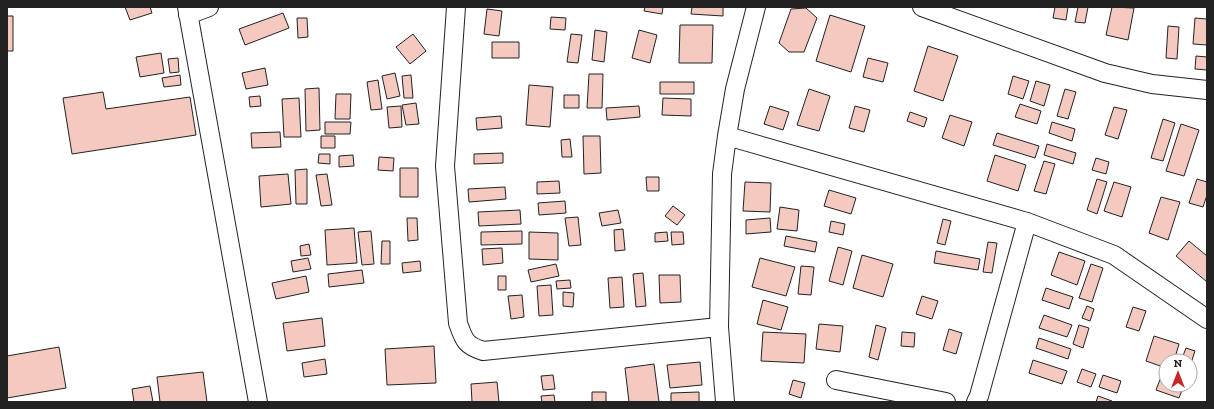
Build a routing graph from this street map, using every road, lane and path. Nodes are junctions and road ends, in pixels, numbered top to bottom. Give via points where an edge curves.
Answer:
1 (208, 7) edge
2 (456, 7) edge
3 (756, 7) edge
4 (922, 7) edge
5 (188, 11) edge
6 (1207, 90) edge
7 (727, 136) junction
8 (1027, 222) junction
9 (1207, 319) edge
10 (719, 327) junction
11 (836, 380) dead end
12 (258, 402) edge
13 (725, 402) edge
14 (946, 402) edge
15 (976, 402) edge

1 - 5 street
2 - 10 street via 445,166 458,323 464,339 472,347 483,351
3 - 7 street via 735,89
4 - 6 street via 1105,73 1152,84
5 - 12 street
7 - 8 street
7 - 10 street via 722,174
8 - 9 street via 1114,255
8 - 15 street
10 - 13 street
11 - 14 street

